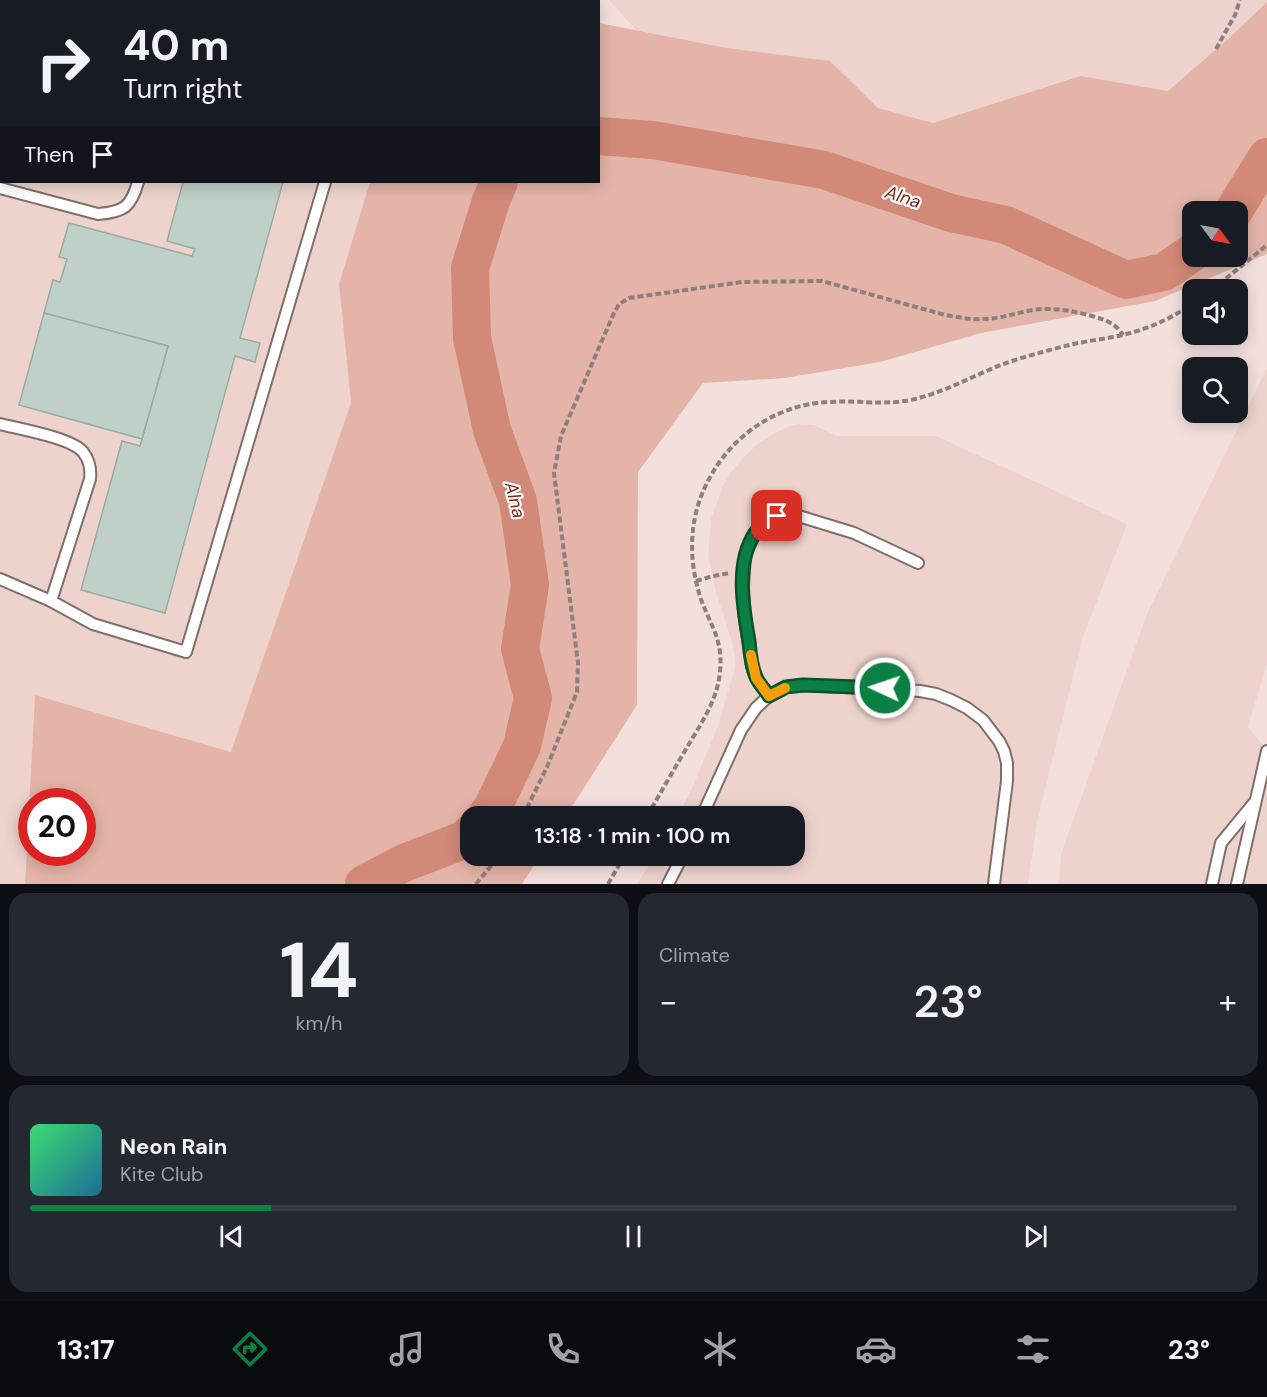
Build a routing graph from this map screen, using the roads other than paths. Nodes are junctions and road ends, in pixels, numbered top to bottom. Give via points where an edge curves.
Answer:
1 (138, 183) edge
2 (325, 183) edge
3 (0, 188) edge
4 (0, 424) edge
5 (918, 563) dead end
6 (0, 579) edge
7 (51, 601) junction
8 (769, 696) junction
9 (1267, 751) edge
10 (1256, 800) junction
11 (707, 806) edge
12 (677, 866) edge
13 (668, 884) edge
14 (994, 884) edge
15 (1212, 884) edge
16 (1238, 884) edge

1 - 3 lane via 128,205 98,214
2 - 7 lane via 186,652 93,624
4 - 7 lane via 76,446 91,467
5 - 8 lane via 854,534 792,514 777,516 756,531 745,555 745,620 752,666
6 - 7 lane
8 - 11 lane via 741,730
8 - 14 lane via 786,687 803,685 920,691 951,700 983,720 999,741 1006,764
9 - 10 lane
10 - 15 lane via 1221,843
10 - 16 lane
12 - 13 lane

